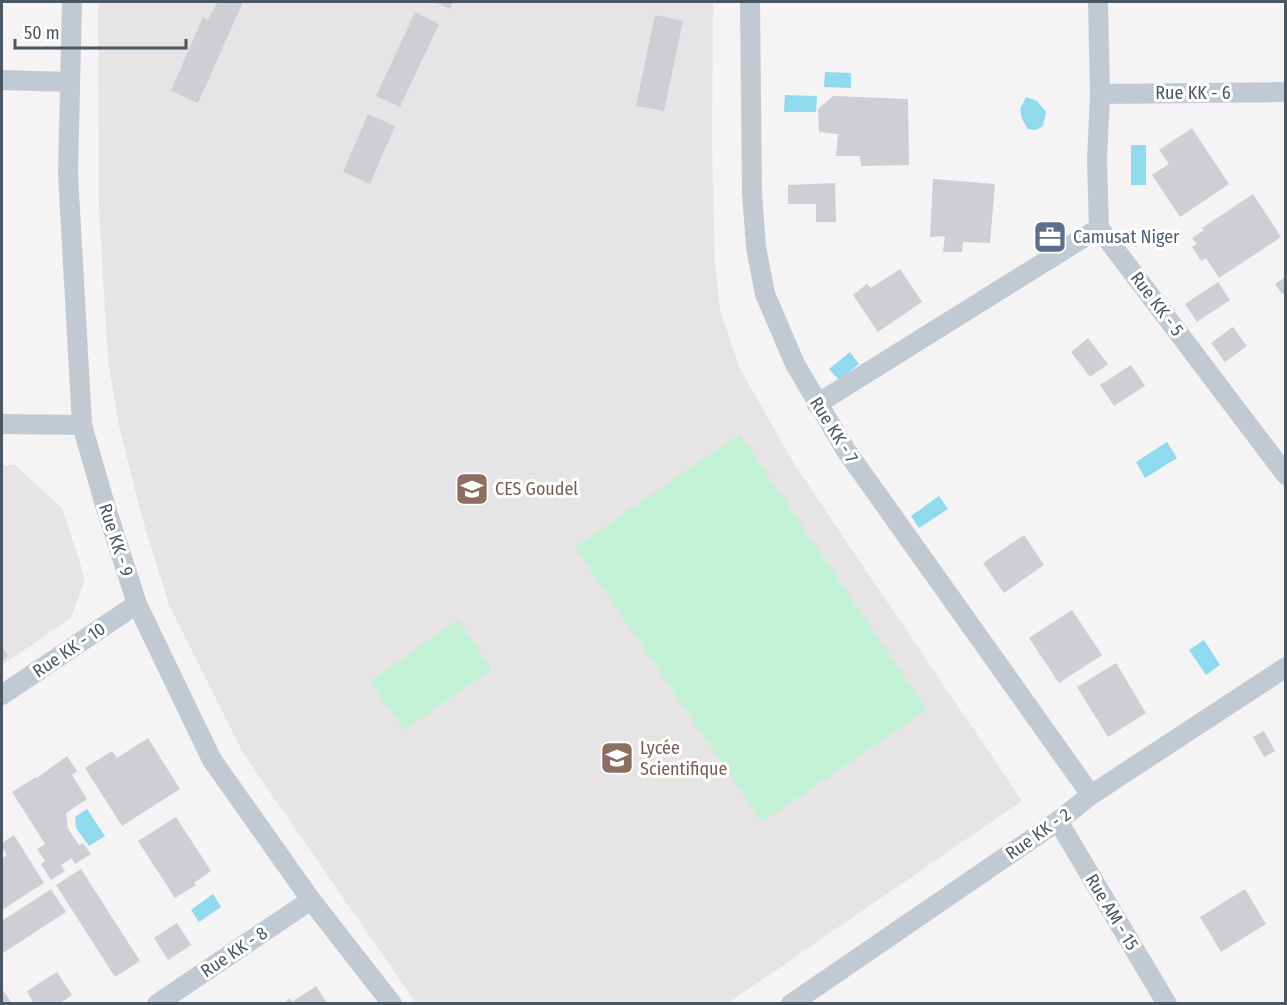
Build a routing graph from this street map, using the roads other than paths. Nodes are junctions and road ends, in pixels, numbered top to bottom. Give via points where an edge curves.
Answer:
1 (72, 2) edge
2 (750, 2) edge
3 (1098, 2) edge
4 (2, 80) edge
5 (69, 82) junction
6 (1286, 92) edge
7 (1100, 94) junction
8 (1100, 228) junction
9 (817, 404) junction
10 (2, 424) edge
11 (82, 425) junction
12 (1286, 475) edge
13 (137, 604) junction
14 (1286, 667) edge
15 (2, 695) edge
16 (1091, 795) junction
17 (1058, 821) junction
18 (311, 900) junction
19 (157, 1004) edge
20 (392, 1004) edge
21 (791, 1004) edge
22 (1167, 1004) edge

1 - 5 street, Rue KK - 9
2 - 9 street, Rue KK - 7 via 756,247 765,294
3 - 7 street
4 - 5 street
5 - 11 street, Rue KK - 9 via 68,174
6 - 7 street, Rue KK - 6
7 - 8 street
8 - 9 street
8 - 12 street, Rue KK - 5
9 - 16 street, Rue KK - 7
10 - 11 street
11 - 13 street, Rue KK - 9
13 - 15 street, Rue KK - 10
13 - 18 street, Rue KK - 9 via 212,760
14 - 16 street, Rue KK - 2
16 - 17 street, Rue KK - 2
17 - 21 street, Rue KK - 2
17 - 22 street, Rue AM - 15
18 - 19 street, Rue KK - 8
18 - 20 street, Rue KK - 9

